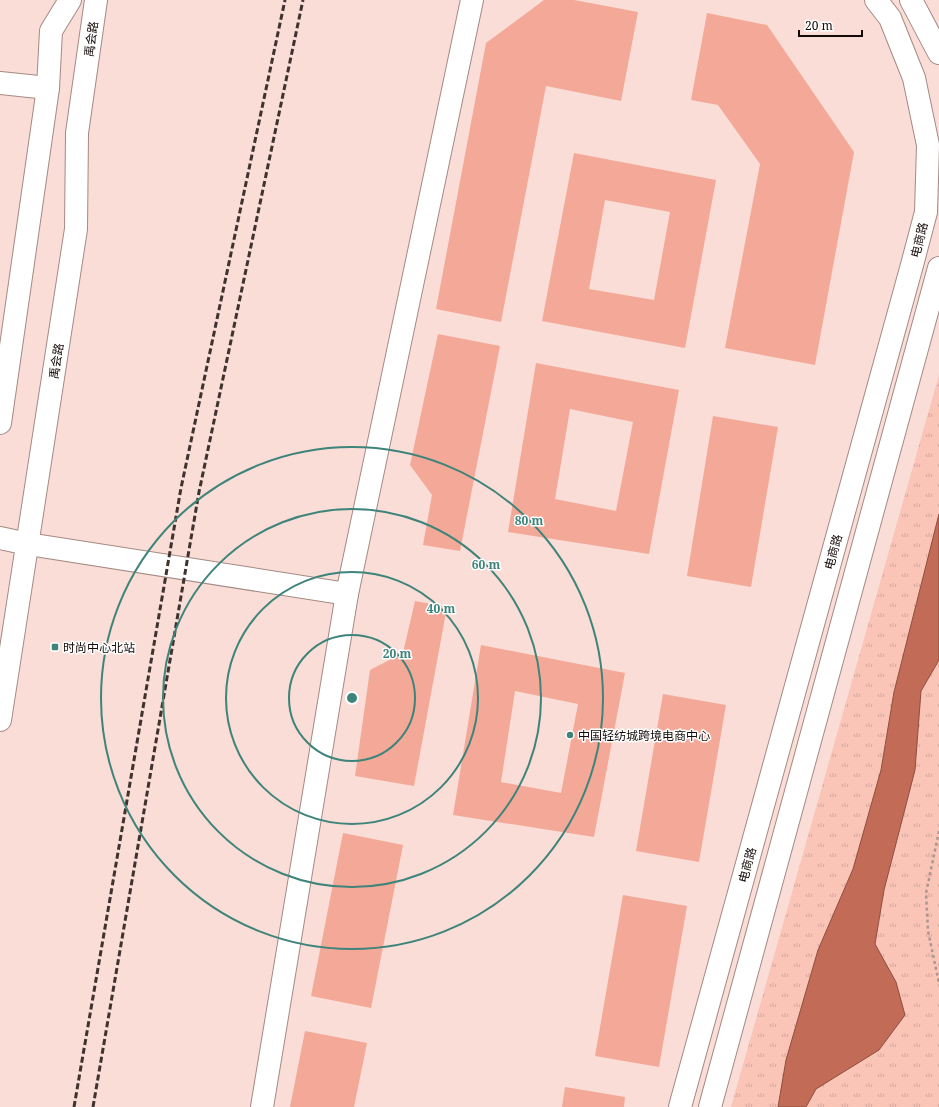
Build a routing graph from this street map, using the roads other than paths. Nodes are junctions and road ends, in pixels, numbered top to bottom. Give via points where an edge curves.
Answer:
1 (70, 0) edge
2 (96, 0) edge
3 (472, 0) edge
4 (876, 0) edge
5 (910, 0) edge
6 (890, 18) junction
7 (939, 53) edge
8 (0, 83) edge
9 (48, 88) junction
10 (939, 268) edge
11 (0, 424) edge
12 (0, 538) edge
13 (28, 544) junction
14 (347, 594) junction
15 (0, 720) edge
16 (262, 1107) edge
17 (680, 1107) edge
18 (710, 1107) edge

1 - 9 street via 51,31
2 - 13 street, 禹会路 via 78,133 76,229
3 - 14 street
4 - 6 street, 电商路
5 - 6 street
5 - 7 street
6 - 17 street, 电商路 via 914,78 928,145 926,212
8 - 9 street
9 - 11 street
10 - 18 street
12 - 13 street
13 - 14 street
13 - 15 street, 禹会路
14 - 16 street

